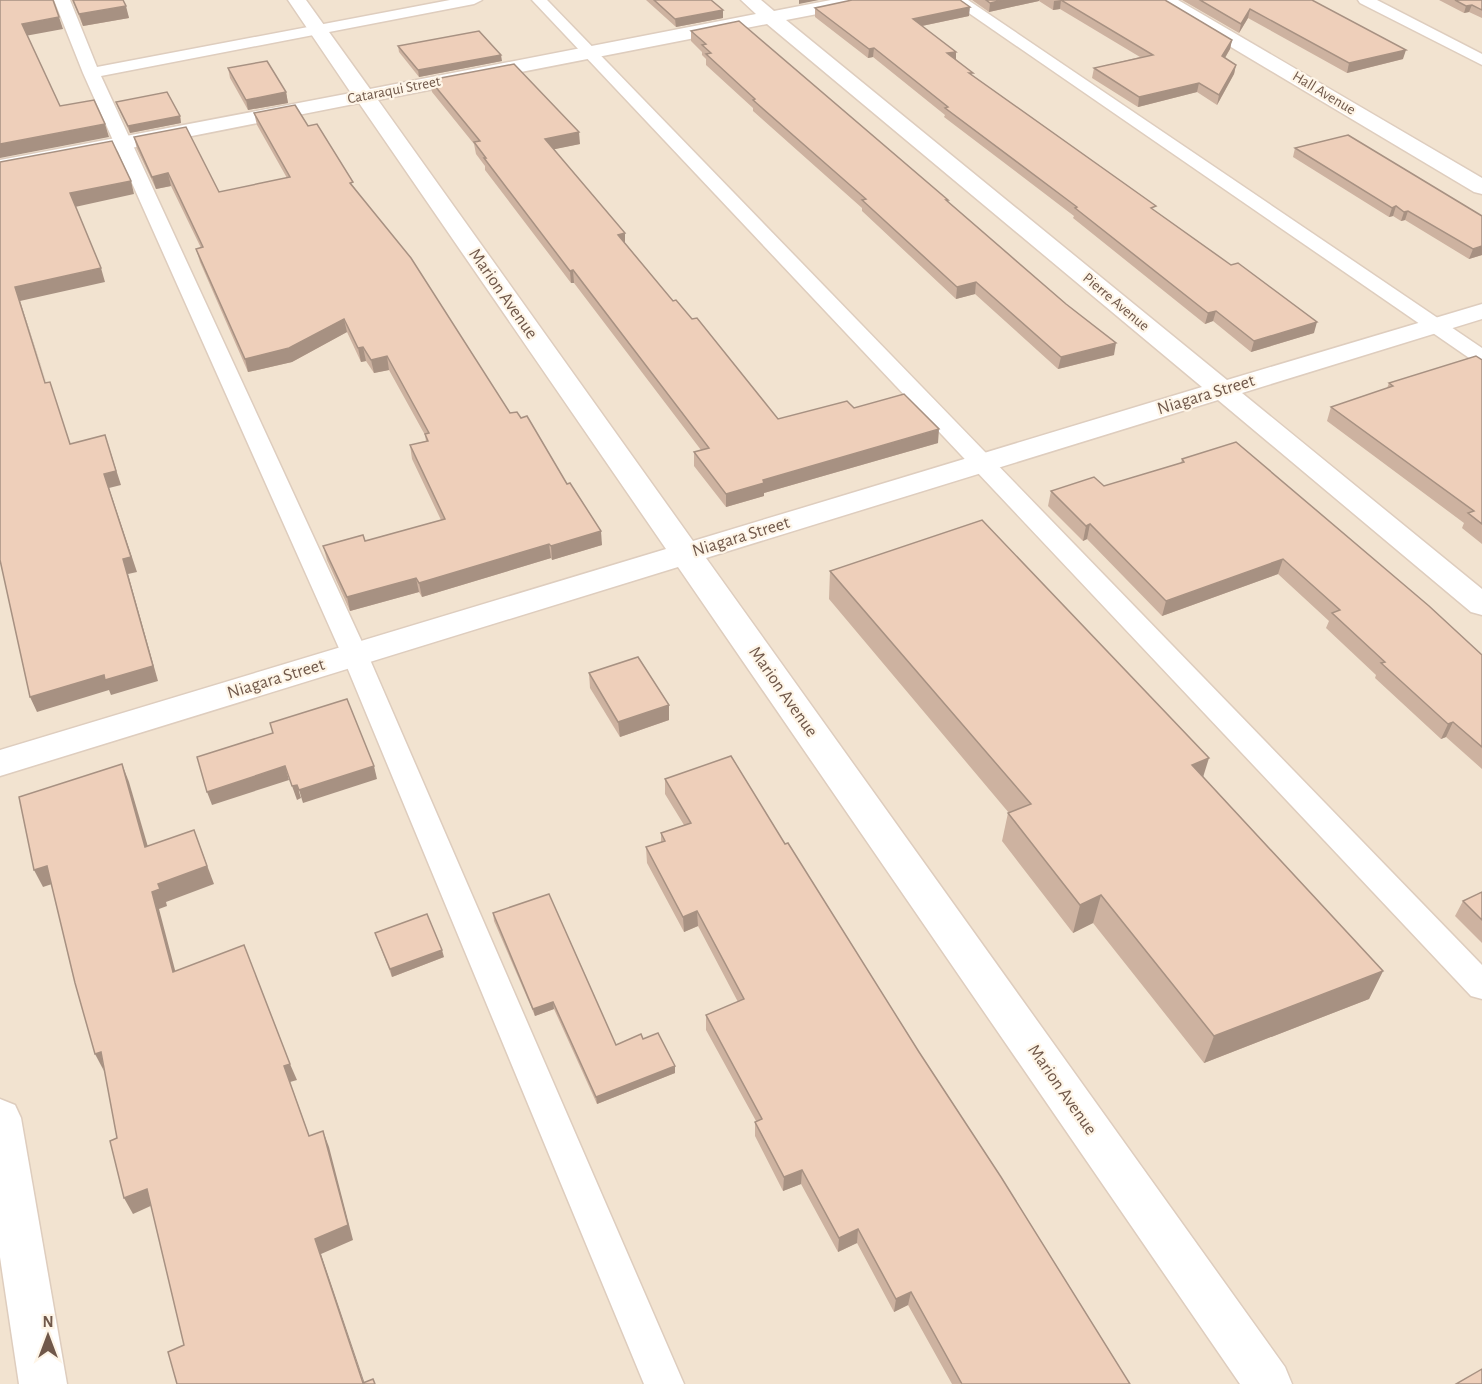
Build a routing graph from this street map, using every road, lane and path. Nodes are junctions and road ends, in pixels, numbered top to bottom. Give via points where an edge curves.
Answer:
1 (62, 0) edge
2 (297, 0) edge
3 (474, 0) edge
4 (539, 0) edge
5 (750, 0) edge
6 (859, 0) edge
7 (958, 0) edge
8 (1166, 0) edge
9 (1365, 0) edge
10 (770, 17) junction
11 (318, 30) junction
12 (589, 52) junction
13 (1482, 60) edge
14 (92, 73) junction
15 (364, 96) junction
16 (124, 143) junction
17 (0, 167) edge
18 (1482, 187) edge
19 (1482, 311) edge
20 (1434, 326) junction
21 (1482, 358) edge
22 (1222, 390) junction
23 (982, 464) junction
24 (686, 554) junction
25 (1482, 605) edge
26 (355, 655) junction
27 (0, 763) edge
28 (1482, 986) edge
29 (0, 1119) edge
30 (43, 1384) edge
31 (664, 1384) edge
32 (1268, 1384) edge

1 - 14 lane
2 - 11 street, Marion Avenue
3 - 11 lane
4 - 12 lane
5 - 10 street, Pierre Avenue
6 - 10 street, Cataraqui Street
7 - 20 lane
8 - 18 street, Hall Avenue
9 - 13 lane
10 - 12 street, Cataraqui Street
10 - 22 street, Pierre Avenue
11 - 14 lane
11 - 15 street, Marion Avenue
12 - 15 street, Cataraqui Street
12 - 23 lane
14 - 16 lane
15 - 16 street, Cataraqui Street
15 - 24 street, Marion Avenue
16 - 17 street, Cataraqui Street
16 - 26 lane
19 - 20 street, Niagara Street
20 - 21 lane
20 - 22 street, Niagara Street
22 - 23 street, Niagara Street
22 - 25 street, Pierre Avenue
23 - 24 street, Niagara Street
23 - 28 lane
24 - 26 street, Niagara Street
24 - 32 street, Marion Avenue
26 - 27 street, Niagara Street
26 - 31 lane
29 - 30 street

